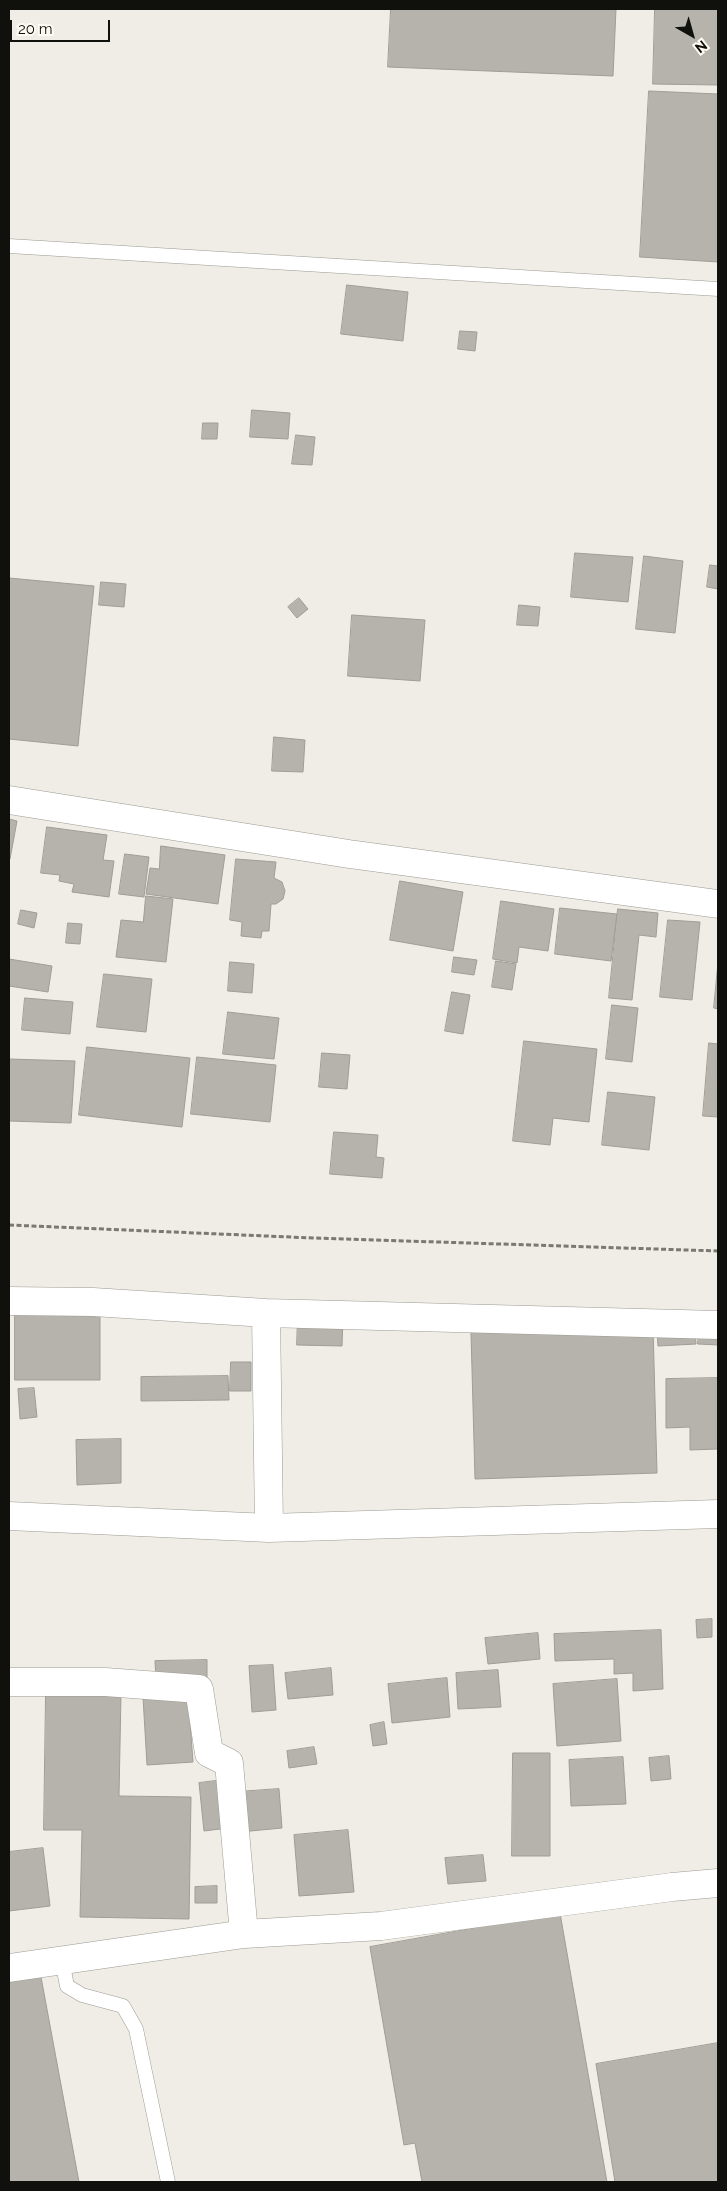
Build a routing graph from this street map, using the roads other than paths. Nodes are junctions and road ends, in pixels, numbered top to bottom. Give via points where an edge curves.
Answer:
1 (9, 246) edge
2 (718, 289) edge
3 (9, 800) edge
4 (718, 904) edge
5 (9, 1301) edge
6 (266, 1313) junction
7 (718, 1324) edge
8 (718, 1514) edge
9 (9, 1516) edge
10 (269, 1528) junction
11 (9, 1682) edge
12 (718, 1883) edge
13 (244, 1934) junction
14 (62, 1960) junction
15 (9, 1968) edge
16 (168, 2182) edge

1 - 2 lane
3 - 4 street via 349,854
5 - 6 street via 93,1302
6 - 7 street
6 - 10 street
8 - 10 street
9 - 10 street
11 - 13 street via 105,1682 199,1689 209,1753 229,1763
12 - 13 street via 381,1926
13 - 14 street
14 - 15 street
14 - 16 lane via 67,1986 82,1995 123,2006 136,2030

